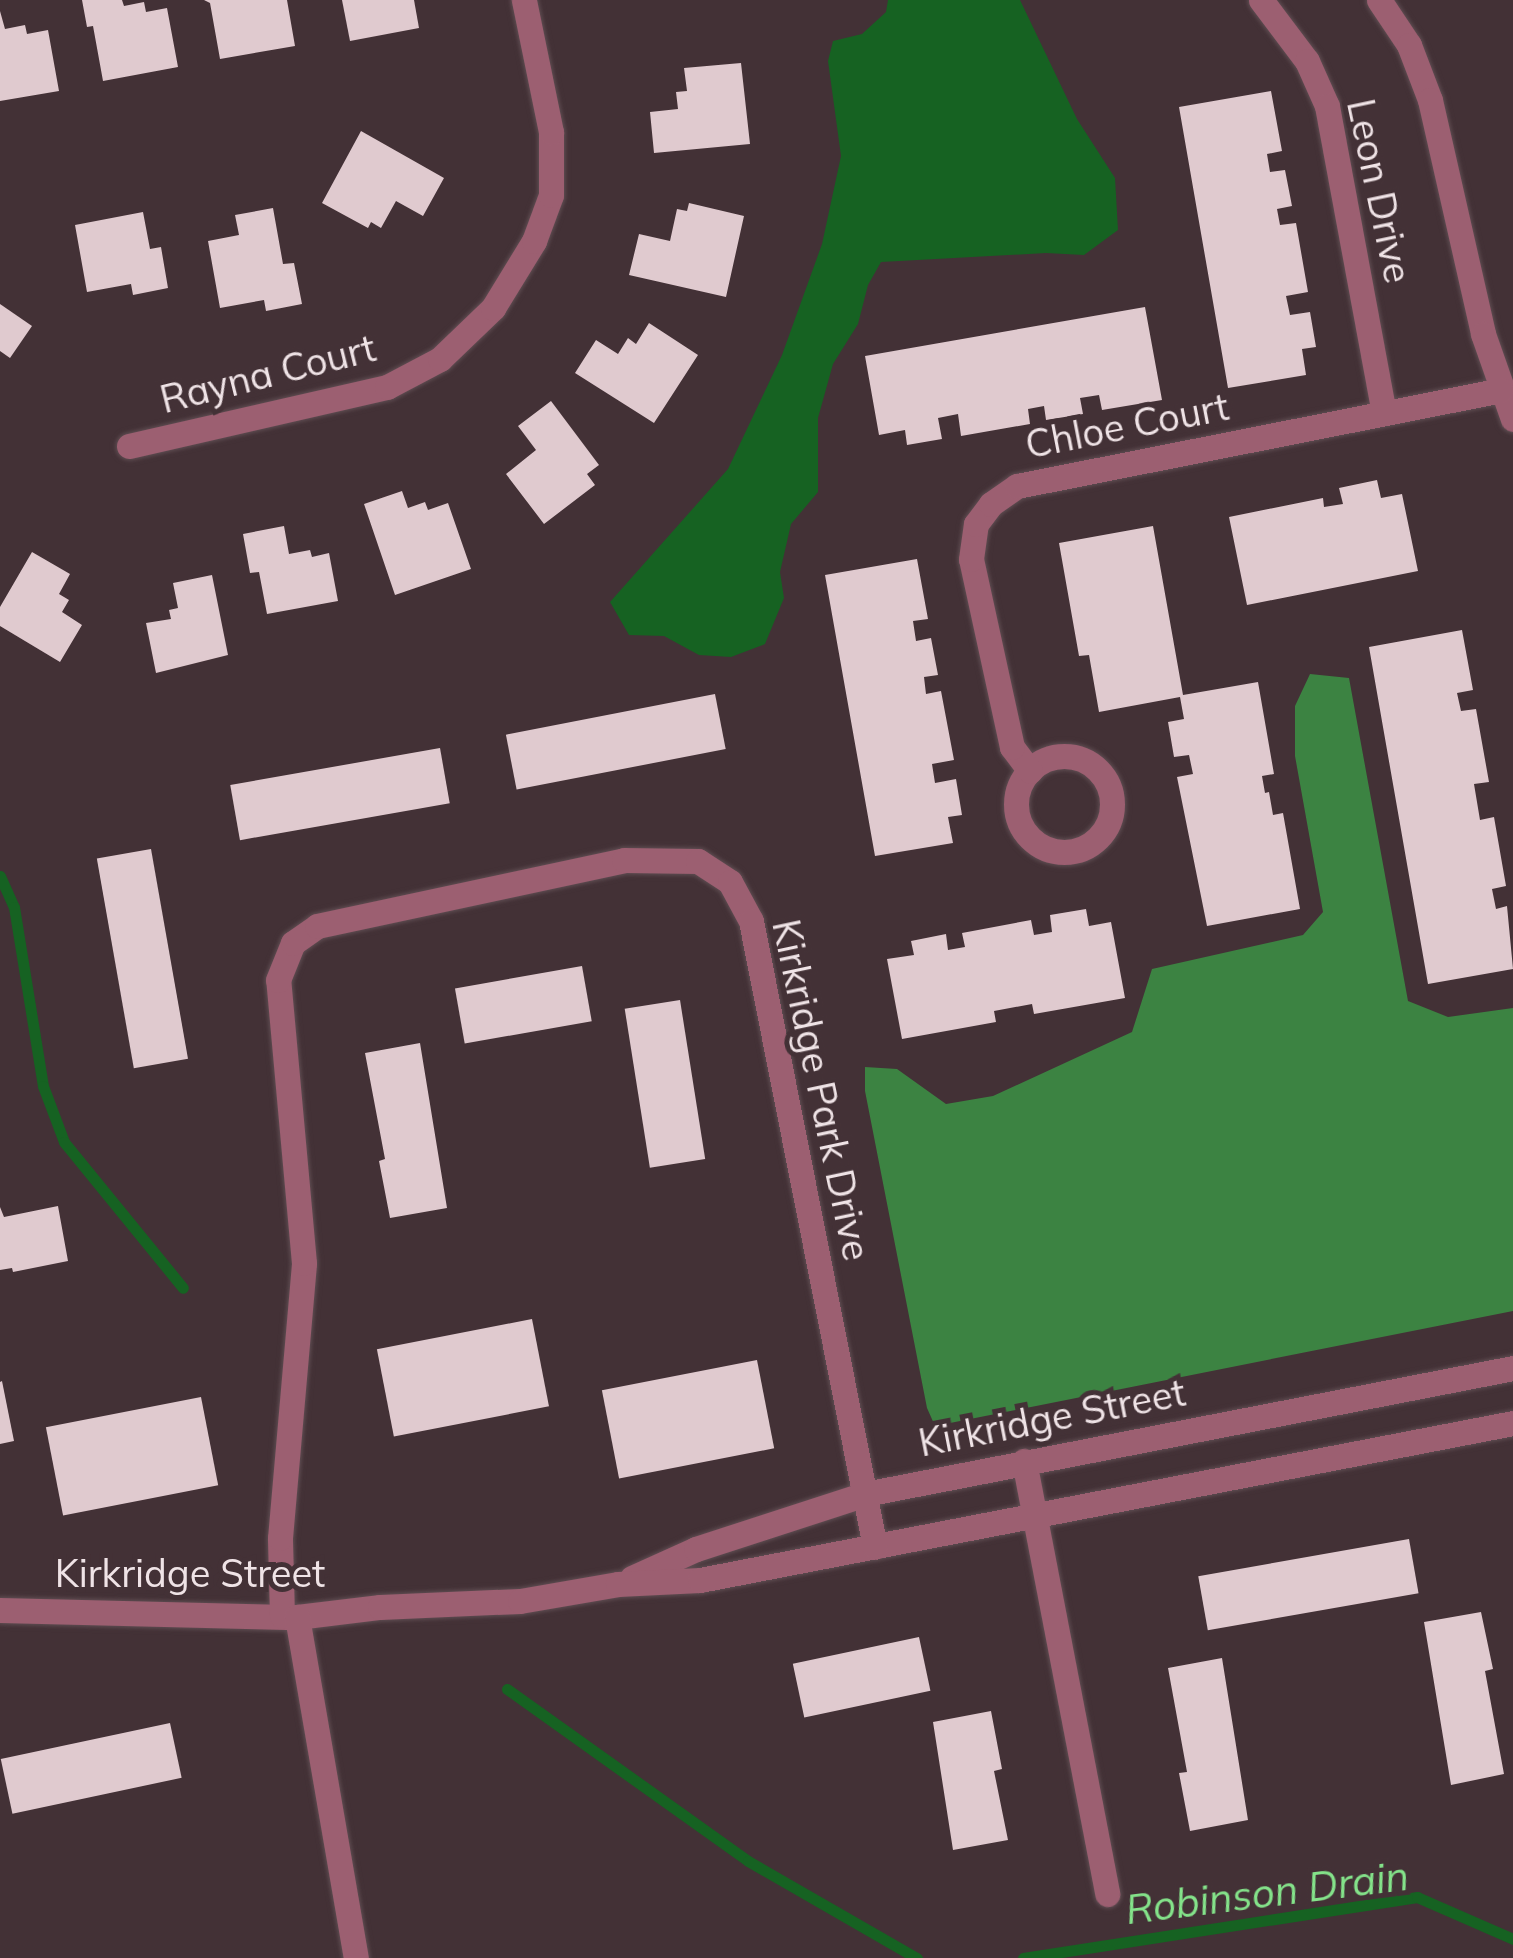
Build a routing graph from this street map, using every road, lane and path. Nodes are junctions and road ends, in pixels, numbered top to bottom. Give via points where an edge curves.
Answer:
1 (524, 0) edge
2 (1261, 0) edge
3 (1378, 0) edge
4 (1504, 380) edge
5 (1384, 413) junction
6 (1513, 419) edge
7 (129, 446) dead end
8 (1030, 771) dead end
9 (1513, 1368) edge
10 (1513, 1423) edge
11 (1024, 1461) junction
12 (865, 1494) junction
13 (1035, 1514) junction
14 (875, 1547) junction
15 (618, 1584) junction
16 (0, 1610) edge
17 (290, 1617) junction
18 (1108, 1894) dead end
19 (356, 1958) edge

1 - 7 street, Rayna Court via 550,132 551,195 534,241 492,308 440,360 387,388
2 - 5 street, Leon Drive via 1307,61 1327,106
3 - 4 street via 1408,44 1430,100
4 - 5 street, Chloe Court
4 - 6 street
5 - 8 street, Chloe Court via 1017,486 991,504 976,524 971,559 1012,747
9 - 11 street, Kirkridge Street
10 - 13 street, Kirkridge Street
11 - 12 street, Kirkridge Street
11 - 13 street
12 - 14 street, Kirkridge Park Drive
12 - 15 street, Kirkridge Street via 696,1549
12 - 17 street, Kirkridge Park Drive via 751,921 730,882 698,861 605,864 317,926 292,943 278,980 304,1263 280,1538
13 - 14 street, Kirkridge Street
13 - 18 street
14 - 15 street, Kirkridge Street via 700,1580
15 - 17 street, Kirkridge Street via 520,1601
16 - 17 street, Kirkridge Street
17 - 19 street, Kirkridge Park Drive

